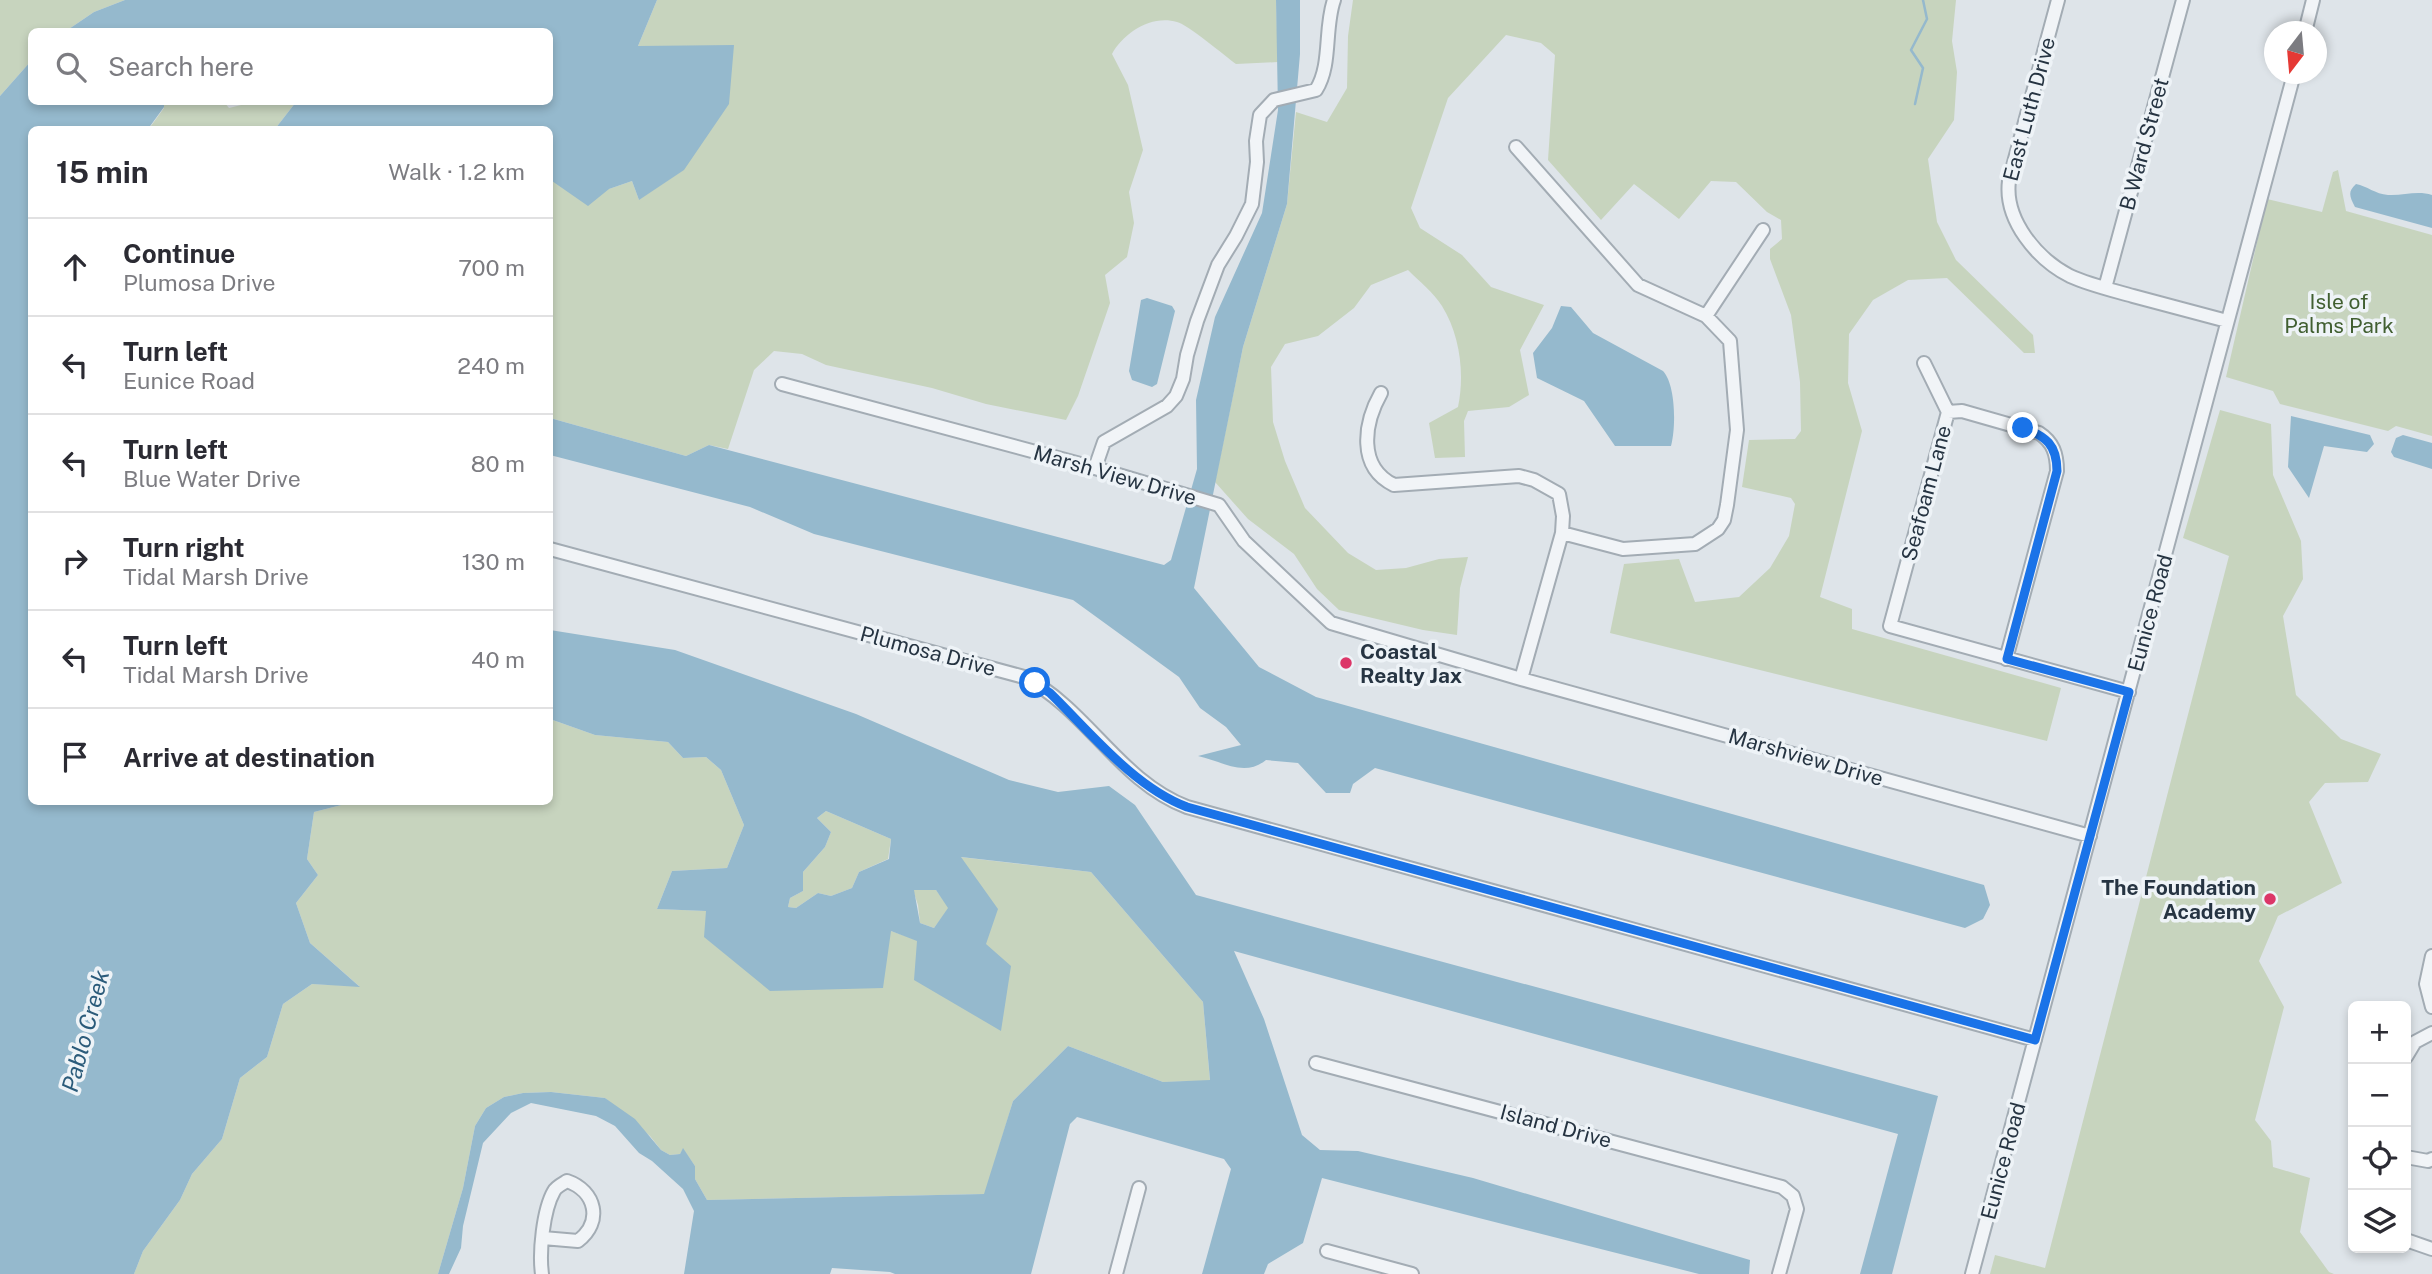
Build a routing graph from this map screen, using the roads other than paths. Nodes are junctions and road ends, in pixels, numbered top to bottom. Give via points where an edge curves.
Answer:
1 (1334, 0) edge
2 (2058, 0) edge
3 (2183, 0) edge
4 (2314, 0) edge
5 (2308, 21) edge
6 (2291, 84) edge
7 (1516, 147) dead end
8 (1763, 230) dead end
9 (2105, 288) junction
10 (1706, 316) junction
11 (2227, 321) junction
12 (1924, 363) dead end
13 (782, 384) dead end
14 (1381, 393) dead end
15 (1948, 412) junction
16 (1094, 468) junction
17 (1562, 533) junction
18 (553, 550) edge
19 (2007, 659) junction
20 (1521, 678) junction
21 (2129, 692) junction
22 (2090, 836) junction
23 (2432, 956) edge
24 (2432, 1007) edge
25 (2432, 1033) edge
26 (2035, 1040) junction
27 (2411, 1048) edge
28 (1315, 1063) dead end
29 (2411, 1158) edge
30 (2432, 1159) edge
31 (1139, 1188) dead end
32 (543, 1238) junction
33 (2411, 1242) edge
34 (2432, 1249) edge
35 (1327, 1251) dead end
36 (542, 1274) edge
37 (1116, 1274) edge
38 (1412, 1274) edge
39 (1779, 1274) edge
40 (1972, 1274) edge

1 - 16 street via 1316,90 1274,100 1260,115 1252,204 1218,265 1176,396 1167,406 1104,442
2 - 9 street, East Luth Drive via 2008,202 2023,233 2059,269
3 - 9 street, B Ward Street
4 - 5 street
6 - 11 street, Eunice Road
7 - 10 street via 1638,285
8 - 10 street
9 - 11 street
10 - 17 street via 1730,341 1735,388 1737,430 1724,520 1695,544 1623,549
11 - 21 street, Eunice Road
12 - 15 street, Seafoam Lane
13 - 16 street, Marsh View Drive
14 - 17 street via 1371,410 1367,435 1371,465 1381,479 1394,485 1519,476 1534,480 1559,494
15 - 19 street via 1962,411 2039,433 2056,453 2057,471
15 - 19 street, Seafoam Lane via 1890,626
16 - 20 street, Marsh View Drive via 1219,505 1244,541 1331,622
17 - 20 street
18 - 26 street, Plumosa Drive via 1024,677 1050,693 1144,784 1187,807
19 - 21 street
20 - 22 street, Marshview Drive
21 - 22 street, Eunice Road
22 - 26 street, Eunice Road
23 - 24 street via 2426,984
25 - 27 street
26 - 40 street, Eunice Road
28 - 39 street, Island Drive via 1782,1186 1793,1196 1797,1209
29 - 30 street
31 - 37 street
32 - 32 street via 554,1191 567,1181 576,1184 593,1206 590,1229 578,1241
32 - 36 street
33 - 34 street
35 - 38 street

